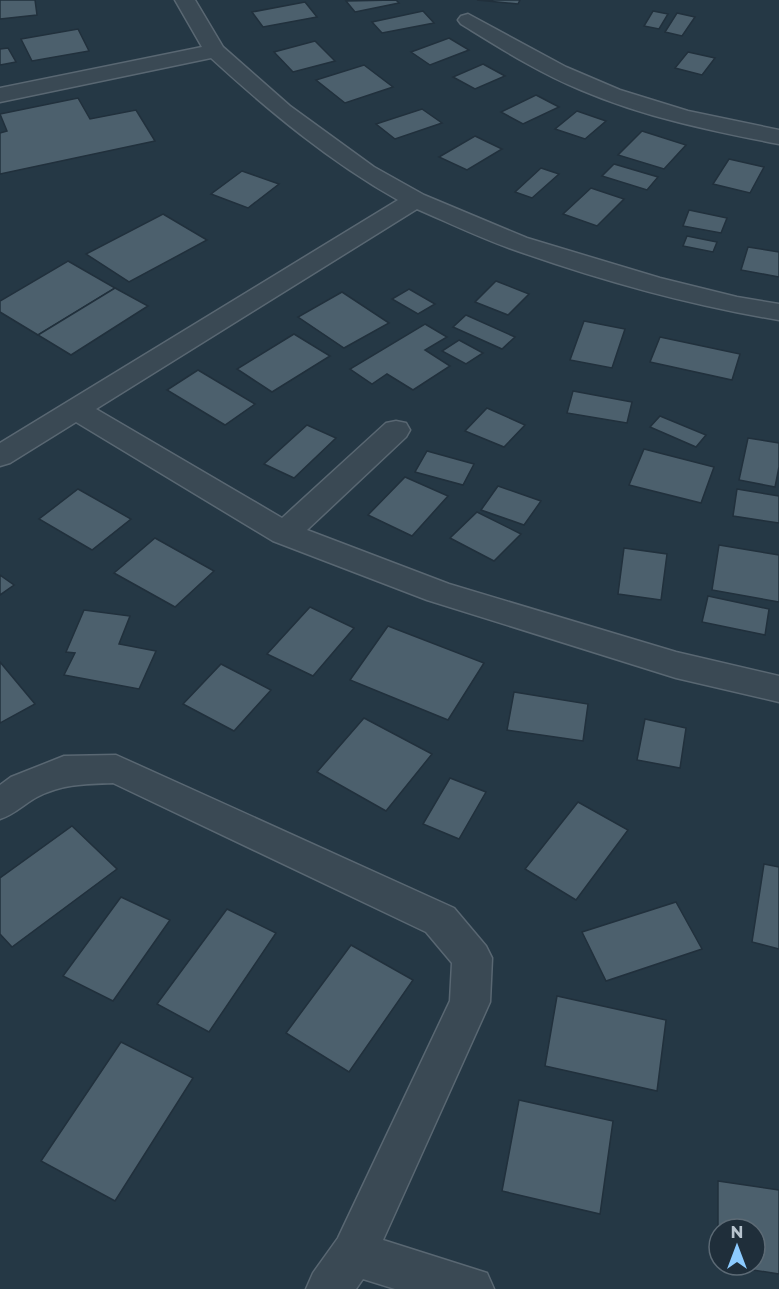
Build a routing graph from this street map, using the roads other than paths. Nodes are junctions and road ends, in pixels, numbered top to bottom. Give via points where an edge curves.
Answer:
1 (185, 0) edge
2 (468, 20) dead end
3 (215, 51) junction
4 (0, 94) edge
5 (779, 137) edge
6 (415, 200) junction
7 (779, 312) edge
8 (76, 411) junction
9 (396, 430) dead end
10 (0, 456) edge
11 (284, 533) junction
12 (779, 689) edge
13 (0, 804) edge
14 (342, 1272) edge
15 (471, 1289) edge

1 - 3 street
2 - 5 street via 588,86 727,127
3 - 4 street
3 - 6 street via 282,111 366,172
6 - 7 street via 529,246 651,283
6 - 8 street
8 - 10 street
8 - 11 street
9 - 11 street
11 - 12 street via 438,592 676,665
13 - 14 street via 24,787 64,770 116,769 440,920 472,958 470,1002
14 - 15 street

